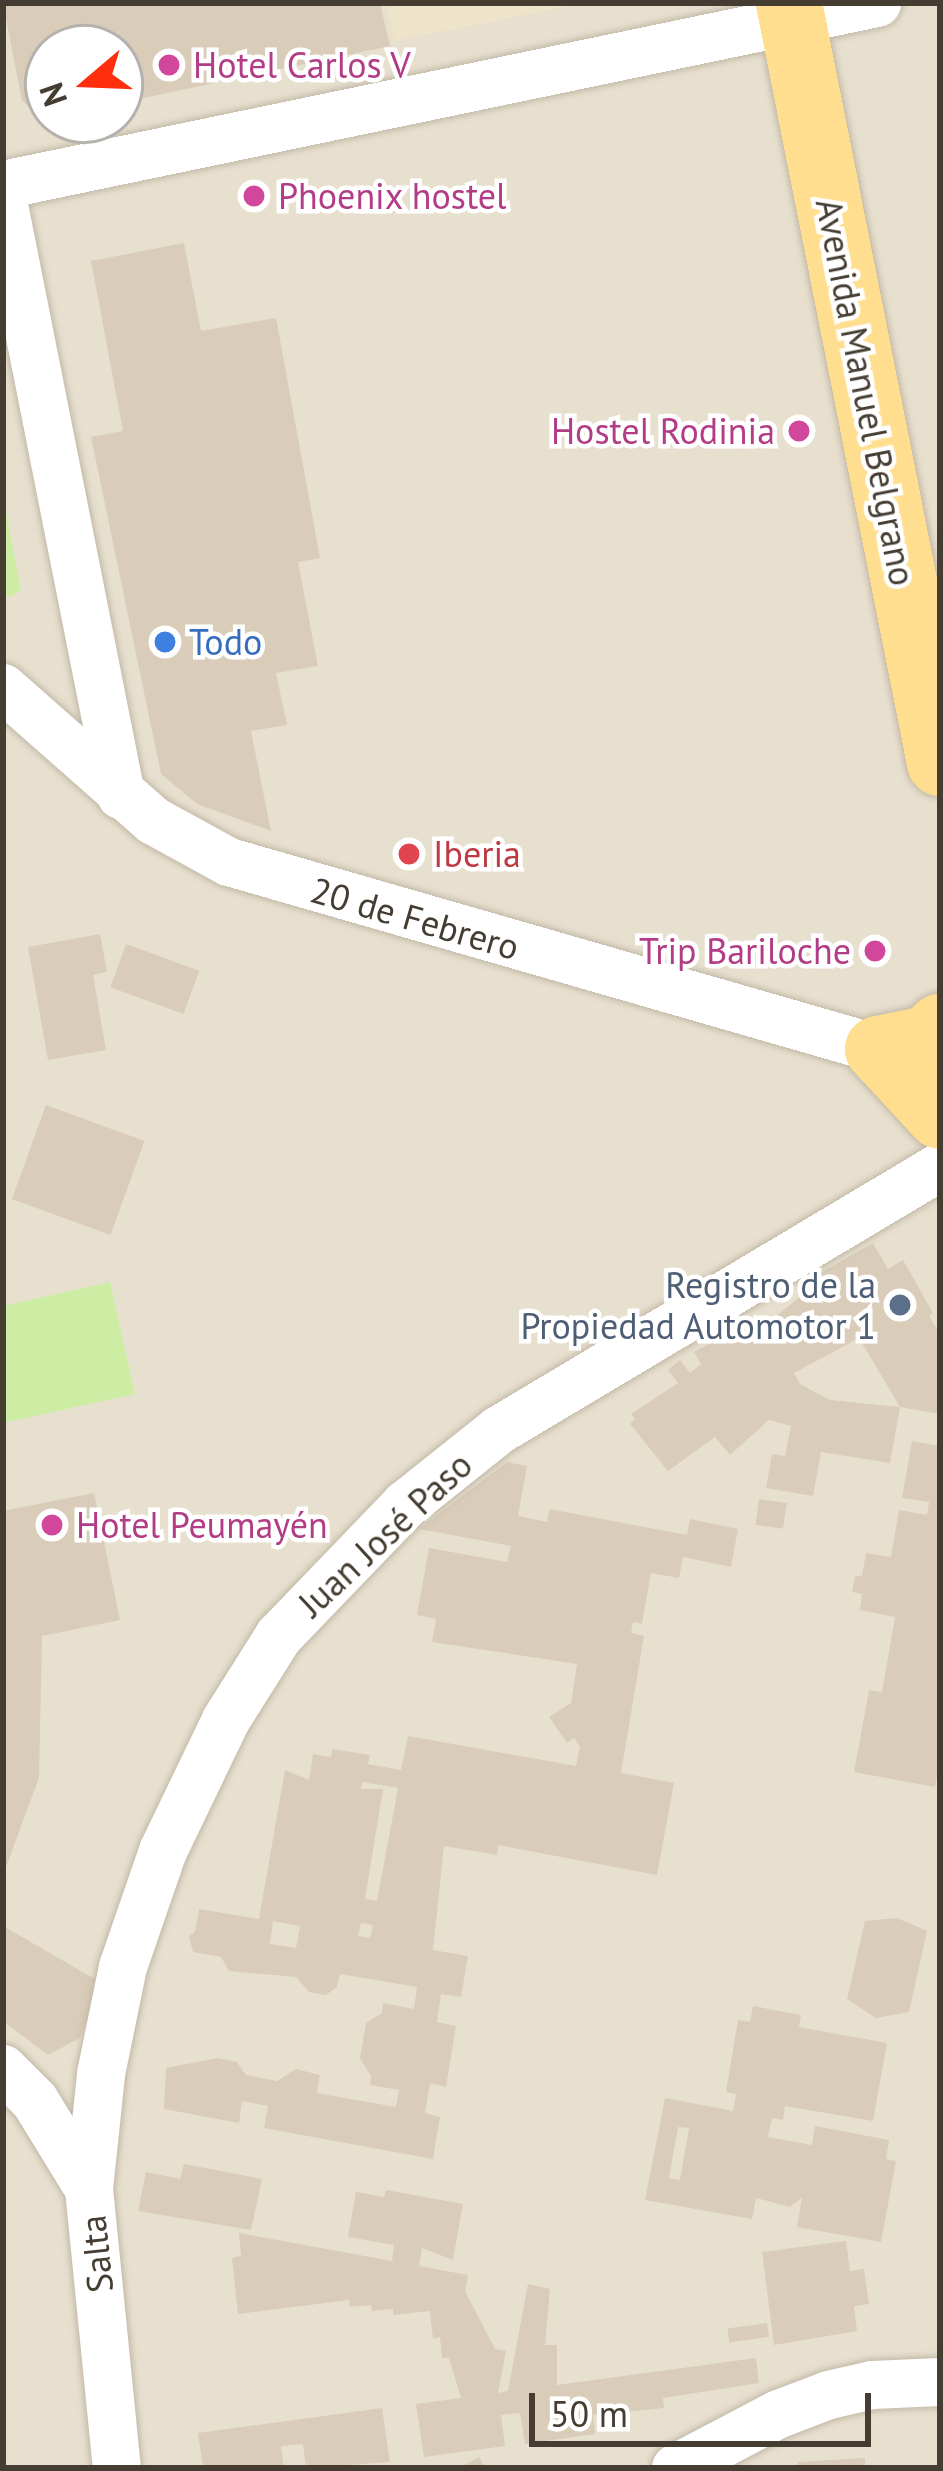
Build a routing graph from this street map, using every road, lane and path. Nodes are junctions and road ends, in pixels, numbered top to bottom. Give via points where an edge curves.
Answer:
1 (877, 3) edge
2 (790, 12) edge
3 (3, 185) edge
4 (3, 200) edge
5 (3, 688) edge
6 (940, 763) edge
7 (122, 795) junction
8 (940, 1027) edge
9 (878, 1048) junction
10 (940, 1116) edge
11 (940, 1167) edge
12 (3, 2068) edge
13 (89, 2188) junction
14 (940, 2382) edge
15 (116, 2468) edge
16 (676, 2468) edge

1 - 2 street
2 - 3 street
2 - 6 main road, Avenida Manuel Belgrano
4 - 7 street
5 - 7 street, 20 de Febrero
7 - 9 street, 20 de Febrero via 189,844 290,883
8 - 9 main road via 927,1039
9 - 10 main road
11 - 13 street, Juan José Paso via 499,1430 405,1505 279,1636 226,1720 172,1832 123,1967
12 - 13 street, Salta via 35,2101
13 - 15 street, Salta
14 - 16 street via 829,2395

